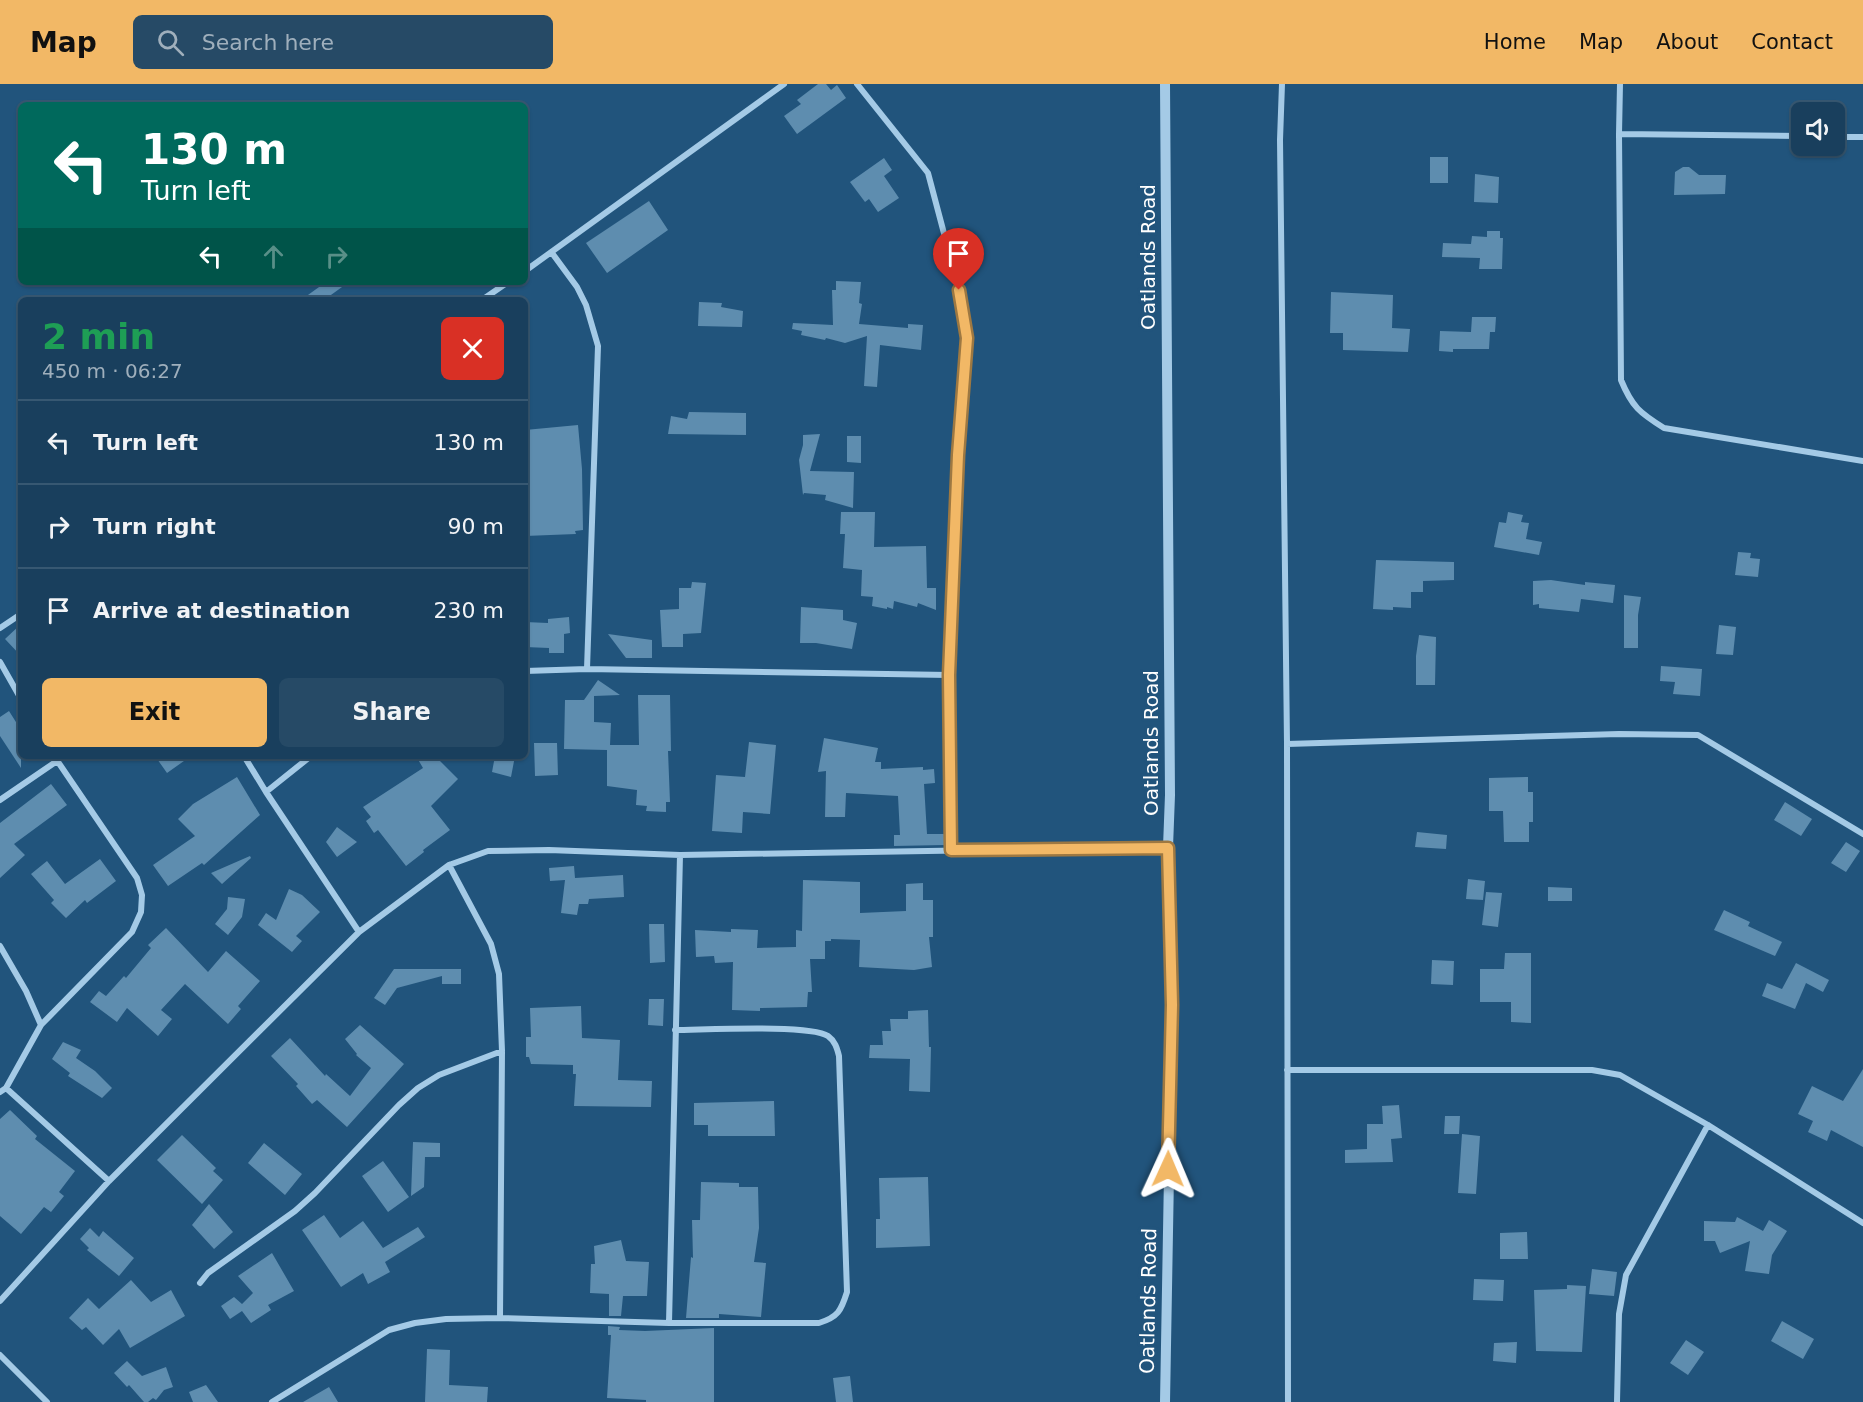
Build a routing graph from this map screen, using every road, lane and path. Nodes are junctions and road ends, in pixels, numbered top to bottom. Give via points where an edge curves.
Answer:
1 (784, 84) edge
2 (857, 84) edge
3 (1166, 84) edge
4 (1282, 84) edge
5 (1620, 84) edge
6 (1619, 134) junction
7 (1791, 136) edge
8 (1845, 137) edge
9 (1863, 137) edge
10 (552, 252) junction
11 (528, 269) edge
12 (504, 285) edge
13 (486, 297) edge
14 (1863, 461) edge
15 (18, 616) edge
16 (0, 628) edge
17 (0, 662) edge
18 (587, 669) junction
19 (528, 671) edge
20 (949, 675) junction
21 (18, 694) edge
22 (1287, 744) junction
23 (56, 759) edge
24 (246, 759) edge
25 (307, 759) edge
26 (266, 792) junction
27 (0, 800) edge
28 (1863, 834) edge
29 (1168, 848) junction
30 (951, 850) junction
31 (680, 855) junction
32 (449, 865) junction
33 (359, 932) junction
34 (0, 946) edge
35 (41, 1025) junction
36 (675, 1030) junction
37 (502, 1051) junction
38 (1287, 1070) junction
39 (3, 1090) edge
40 (1708, 1125) junction
41 (109, 1182) junction
42 (1863, 1223) edge
43 (200, 1283) dead end
44 (0, 1301) edge
45 (500, 1318) junction
46 (669, 1323) junction
47 (0, 1355) edge
48 (47, 1402) edge
49 (272, 1402) edge
50 (1165, 1402) edge
51 (1288, 1402) edge
52 (1617, 1402) edge

1 - 10 street
2 - 20 street via 928,173 959,290 967,338
3 - 29 street, Oatlands Road
4 - 22 street
5 - 6 street
6 - 7 street
6 - 14 street via 1621,380 1641,414 1664,428
8 - 9 street
10 - 11 street
10 - 18 street via 586,305 598,346
12 - 13 street
15 - 16 street
17 - 21 street
18 - 19 street
18 - 20 street
20 - 30 street
22 - 28 street via 1698,735
22 - 38 street
23 - 27 street
23 - 35 street via 136,878 142,896 141,912 132,932
24 - 26 street
25 - 26 street
26 - 33 street
29 - 30 street
29 - 50 street, Oatlands Road via 1172,1005
30 - 31 street
31 - 32 street via 488,851
31 - 36 street
32 - 33 street
32 - 37 street via 491,944 499,974
33 - 41 street
34 - 35 street
35 - 39 street
36 - 46 street
36 - 46 street via 805,1030 827,1035 835,1044 839,1056 847,1292 842,1309 832,1319 819,1323
37 - 43 street via 439,1075 418,1088 295,1211 208,1272
37 - 45 street
38 - 40 street via 1592,1070 1620,1075
38 - 51 street
39 - 41 street
40 - 42 street
40 - 52 street via 1626,1275 1619,1314
41 - 44 street
45 - 46 street
45 - 49 street via 446,1319 389,1330
47 - 48 street

